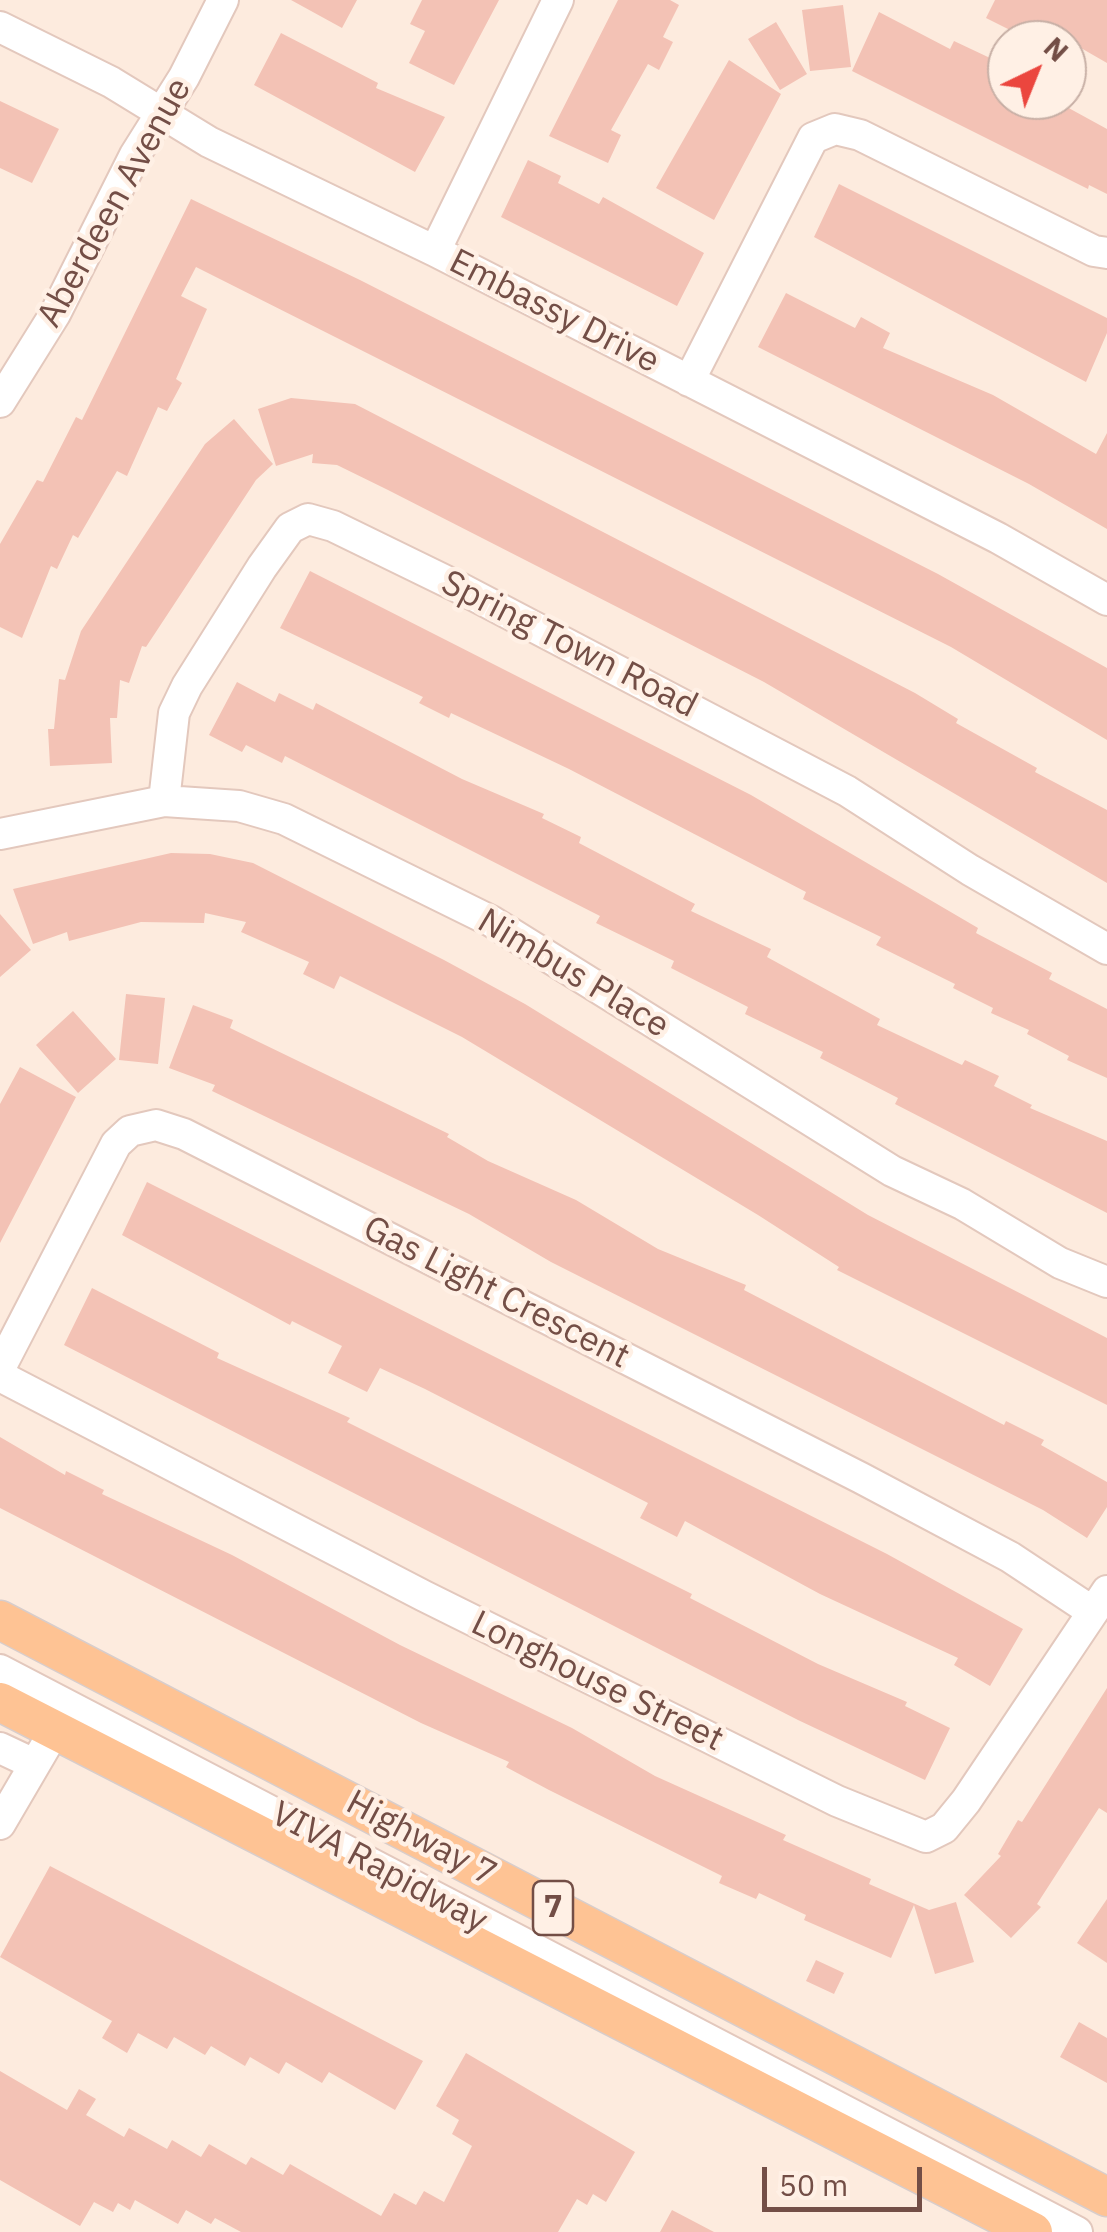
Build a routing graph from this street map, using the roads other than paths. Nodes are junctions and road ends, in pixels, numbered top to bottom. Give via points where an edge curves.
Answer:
1 (223, 0) edge
2 (558, 0) edge
3 (0, 27) edge
4 (161, 112) junction
5 (434, 251) junction
6 (1107, 253) edge
7 (690, 381) junction
8 (0, 402) edge
9 (1107, 600) edge
10 (164, 801) junction
11 (0, 834) edge
12 (1107, 949) edge
13 (1107, 1282) edge
14 (0, 1368) edge
15 (0, 1376) edge
16 (1100, 1602) edge
17 (0, 1620) edge
18 (0, 1670) edge
19 (0, 1702) edge
20 (54, 1730) junction
21 (0, 1748) edge
22 (10, 1795) edge
23 (1107, 2197) edge
24 (1033, 2232) edge
25 (1077, 2232) edge

1 - 4 street, Aberdeen Avenue
2 - 5 street
3 - 4 street, Embassy Drive
4 - 5 street, Embassy Drive
4 - 8 street, Aberdeen Avenue via 55,314
5 - 7 street, Embassy Drive
6 - 7 street via 835,129 813,138
7 - 9 street, Embassy Drive
10 - 11 street, Nimbus Place
10 - 12 street, Spring Town Road via 174,713 187,686 290,528 308,519 456,586 847,791
10 - 13 street, Nimbus Place via 239,806 334,841 491,922 892,1171
14 - 16 street, Gas Light Crescent via 116,1144 130,1130 156,1126 184,1134
15 - 16 street, Longhouse Street via 424,1596 838,1801 926,1837 944,1828 966,1801
17 - 23 main road, Highway 7 / 7
18 - 25 street, VIVA Rapidway
19 - 20 main road, Highway 7 / 7
20 - 22 street
20 - 24 main road, Highway 7 / 7
21 - 22 street

